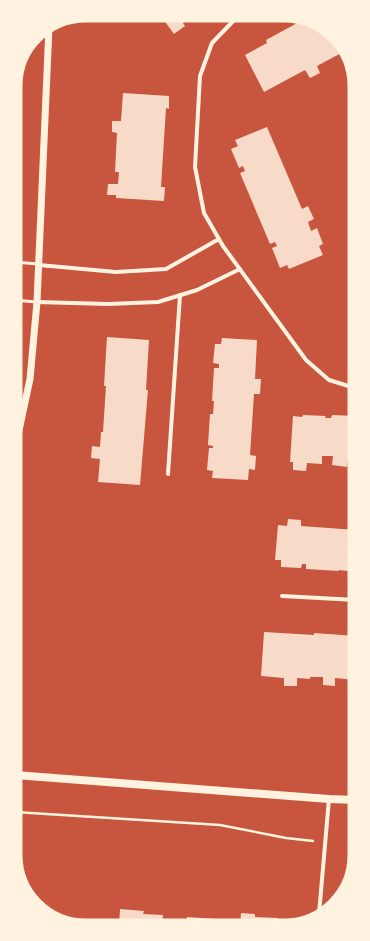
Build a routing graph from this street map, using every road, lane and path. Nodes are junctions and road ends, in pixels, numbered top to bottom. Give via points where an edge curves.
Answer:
1 (234, 20) edge
2 (49, 32) edge
3 (219, 239) junction
4 (20, 263) edge
5 (39, 265) junction
6 (240, 269) junction
7 (180, 295) junction
8 (20, 301) edge
9 (37, 302) junction
10 (350, 386) edge
11 (20, 426) edge
12 (168, 474) dead end
13 (282, 596) dead end
14 (350, 600) edge
15 (20, 775) edge
16 (329, 799) junction
17 (350, 800) edge
18 (20, 812) edge
19 (305, 840) dead end
20 (320, 910) edge

1 - 3 street via 212,43 200,76 195,167 204,213
2 - 5 street
3 - 5 street via 166,269 116,272
3 - 6 street
4 - 5 lane
5 - 9 street
6 - 7 street via 197,290
6 - 10 street via 306,360 329,380
7 - 9 street via 158,302
7 - 12 street
8 - 9 lane
9 - 11 street via 30,379
13 - 14 street
15 - 16 main road
16 - 17 main road
16 - 20 street
18 - 19 path via 220,825

